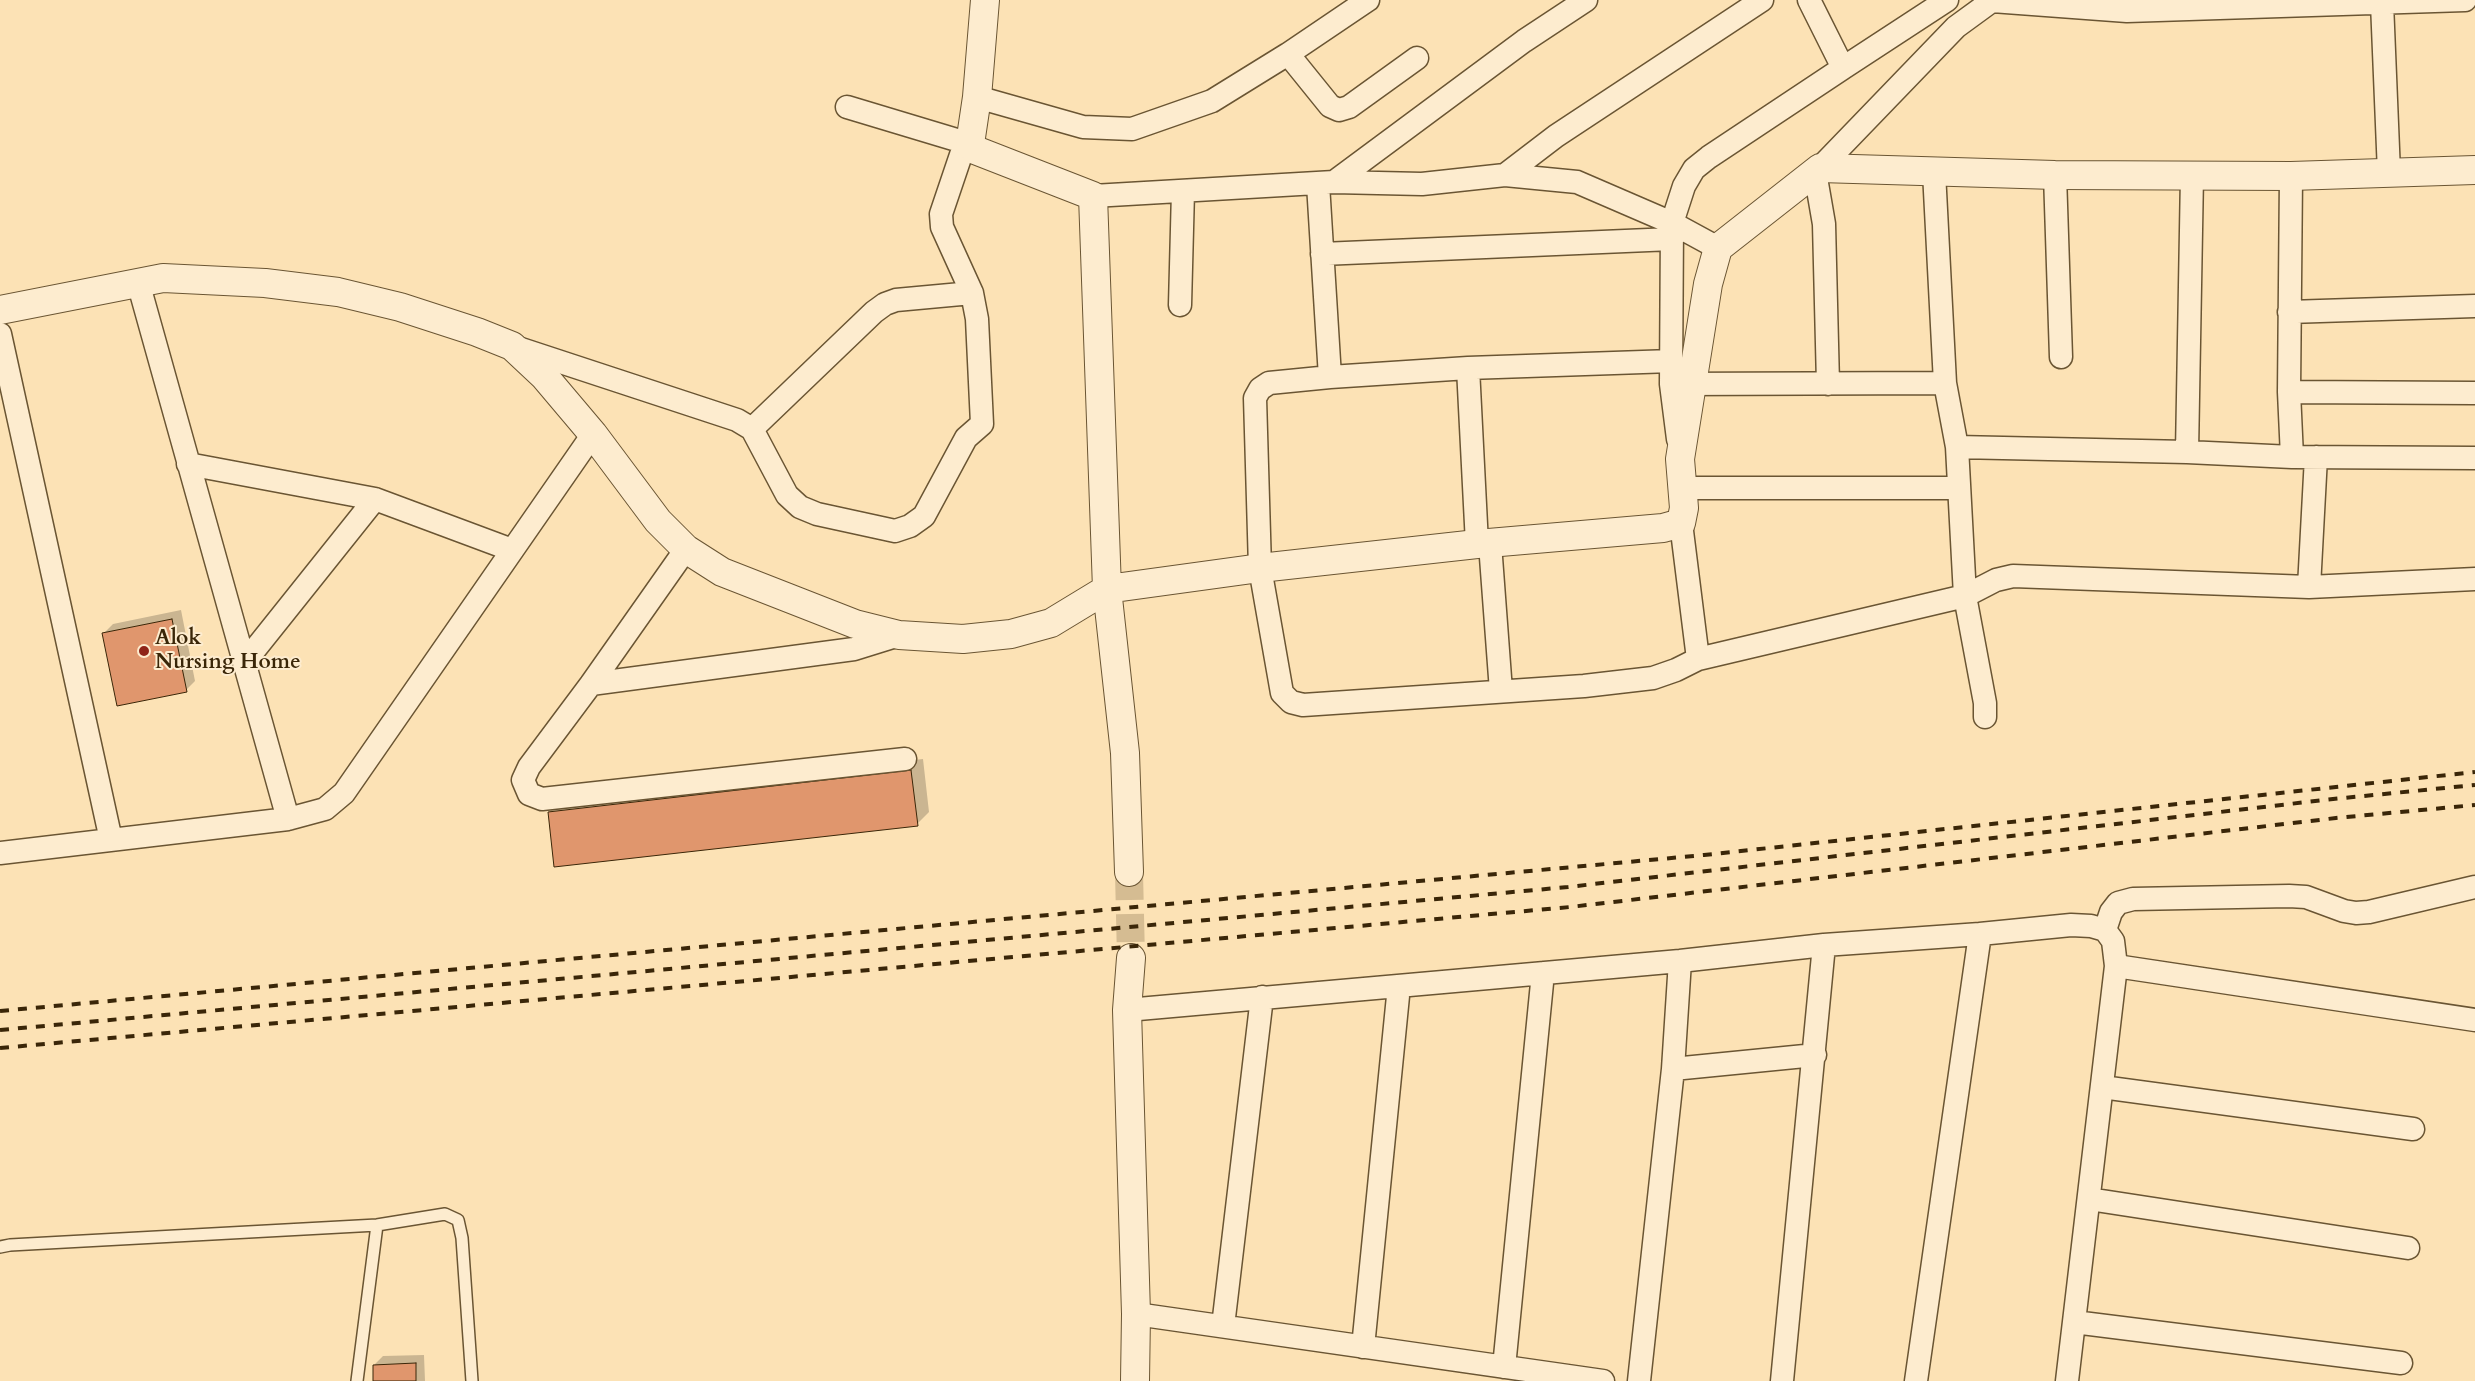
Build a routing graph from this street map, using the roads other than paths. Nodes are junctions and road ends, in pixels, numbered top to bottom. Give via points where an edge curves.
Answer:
1 (985, 0) edge
2 (1368, 0) edge
3 (1586, 0) edge
4 (1762, 0) edge
5 (1809, 0) edge
6 (1947, 0) edge
7 (1993, 0) edge
8 (2465, 0) edge
9 (2382, 3) junction
10 (1288, 54) junction
11 (1417, 58) dead end
12 (1843, 68) junction
13 (978, 97) junction
14 (847, 107) dead end
15 (967, 144) junction
16 (1817, 170) junction
17 (2475, 170) edge
18 (1934, 172) junction
19 (2389, 172) junction
20 (2055, 175) junction
21 (1505, 176) junction
22 (2192, 176) junction
23 (2291, 176) junction
24 (1326, 183) junction
25 (1182, 191) junction
26 (1094, 196) junction
27 (1672, 231) junction
28 (1718, 248) junction
29 (1322, 254) junction
30 (138, 282) junction
31 (972, 293) junction
32 (1180, 305) dead end
33 (2475, 306) edge
34 (0, 310) edge
35 (2288, 312) junction
36 (0, 334) edge
37 (512, 346) junction
38 (2061, 357) dead end
39 (1672, 361) junction
40 (1468, 368) junction
41 (1330, 377) junction
42 (1944, 383) junction
43 (1681, 384) junction
44 (1828, 384) junction
45 (2288, 392) junction
46 (2475, 393) edge
47 (752, 429) junction
48 (593, 434) junction
49 (1957, 447) junction
50 (2186, 452) junction
51 (2292, 457) junction
52 (2316, 457) junction
53 (2475, 458) edge
54 (188, 464) junction
55 (1682, 488) junction
56 (1958, 488) junction
57 (375, 499) junction
58 (1681, 523) junction
59 (1483, 544) junction
60 (686, 549) junction
61 (512, 550) junction
62 (1260, 568) junction
63 (2475, 579) edge
64 (2309, 586) junction
65 (1107, 589) junction
66 (1965, 596) junction
67 (899, 635) junction
68 (1698, 659) junction
69 (244, 663) junction
70 (591, 684) junction
71 (1501, 691) junction
72 (1985, 717) dead end
73 (905, 759) dead end
74 (288, 818) junction
75 (111, 840) junction
76 (0, 853) edge
77 (1129, 872) tunnel mouth
78 (2475, 887) edge
79 (2105, 930) junction
80 (1980, 934) junction
81 (1824, 945) junction
82 (1131, 958) tunnel mouth
83 (1680, 961) junction
84 (2116, 966) junction
85 (1543, 973) junction
86 (1399, 986) junction
87 (1262, 997) junction
88 (1127, 1010) junction
89 (2475, 1020) edge
90 (1814, 1055) junction
91 (1673, 1069) junction
92 (2102, 1087) junction
93 (2413, 1128) dead end
94 (2089, 1200) junction
95 (377, 1225) junction
96 (0, 1247) edge
97 (2408, 1248) dead end
98 (1136, 1314) junction
99 (2074, 1322) junction
100 (1223, 1326) junction
101 (1364, 1346) junction
102 (2401, 1363) dead end
103 (1504, 1367) junction
104 (357, 1381) edge
105 (472, 1381) edge
106 (1135, 1381) edge
107 (1603, 1381) edge
108 (1639, 1381) edge
109 (1782, 1381) edge
110 (1916, 1381) edge
111 (2067, 1381) edge

1 - 13 street
2 - 10 street
3 - 24 street
4 - 21 street via 1556,136
5 - 12 street
6 - 12 street
7 - 9 street via 2127,11
7 - 16 street via 1956,27
8 - 9 street
9 - 19 street
10 - 11 street via 1330,106 1339,110 1349,107
10 - 13 street via 1212,101 1132,129 1105,130 1083,126
12 - 27 street via 1694,169 1684,186
13 - 15 street
14 - 15 street
15 - 26 street via 975,150
15 - 31 street via 941,214 942,227
16 - 18 street
16 - 28 street
16 - 44 street via 1824,224
17 - 19 street
18 - 20 street
18 - 42 street
19 - 23 street
20 - 22 street
20 - 38 street
21 - 24 street via 1422,184
21 - 27 street via 1577,182
22 - 23 street
22 - 50 street
23 - 35 street
24 - 25 street
24 - 29 street
25 - 26 street
25 - 32 street
26 - 65 street
27 - 28 street
27 - 29 street
27 - 39 street
28 - 43 street
29 - 41 street
30 - 34 street
30 - 37 street via 163,278 265,283 338,292 400,307
30 - 54 street
31 - 47 street via 896,300 885,304
31 - 47 street via 977,319 982,424 966,438 924,516 910,526 895,531 817,514 800,506 787,494
33 - 35 street
35 - 45 street
36 - 75 street
37 - 47 street via 736,420
37 - 48 street via 544,376
39 - 40 street
39 - 43 street
40 - 41 street
40 - 59 street
41 - 62 street via 1269,383 1255,398
42 - 44 street
42 - 49 street
43 - 44 street
43 - 55 street
45 - 46 street
45 - 51 street
48 - 60 street via 658,521
48 - 61 street
49 - 50 street
49 - 56 street
50 - 51 street
51 - 52 street
52 - 53 street
52 - 64 street
54 - 57 street
54 - 69 street
55 - 56 street
55 - 58 street via 1684,517
56 - 66 street
57 - 61 street
57 - 69 street
58 - 59 street via 1663,528
58 - 68 street
59 - 62 street
59 - 71 street
60 - 67 street via 722,572 855,624
60 - 70 street
61 - 74 street via 344,793 325,809
62 - 65 street
62 - 71 street via 1282,693 1291,702 1303,705
63 - 64 street
64 - 66 street via 2013,576 1996,580
65 - 67 street via 1051,623 1011,634 964,639
65 - 77 street via 1125,753
66 - 68 street
66 - 72 street
67 - 70 street via 854,649
68 - 71 street via 1653,678
69 - 74 street
70 - 73 street via 529,767 523,780 529,794 542,799
74 - 75 street
75 - 76 street
78 - 79 street via 2356,913 2344,912 2306,897 2133,899 2118,903
79 - 80 street via 2071,925
79 - 84 street via 2113,941
80 - 81 street
80 - 110 street
81 - 83 street
81 - 90 street
82 - 88 street
83 - 85 street
83 - 91 street
84 - 89 street
84 - 92 street
85 - 86 street
85 - 103 street
86 - 87 street
86 - 101 street
87 - 88 street
87 - 100 street
88 - 98 street
90 - 91 street
90 - 109 street
91 - 108 street
92 - 93 street
92 - 94 street
94 - 97 street
94 - 99 street
95 - 96 lane
95 - 104 lane
95 - 105 lane via 444,1214 458,1220
98 - 100 street
98 - 106 street
99 - 102 street
99 - 111 street
100 - 101 street
101 - 103 street
103 - 107 street

